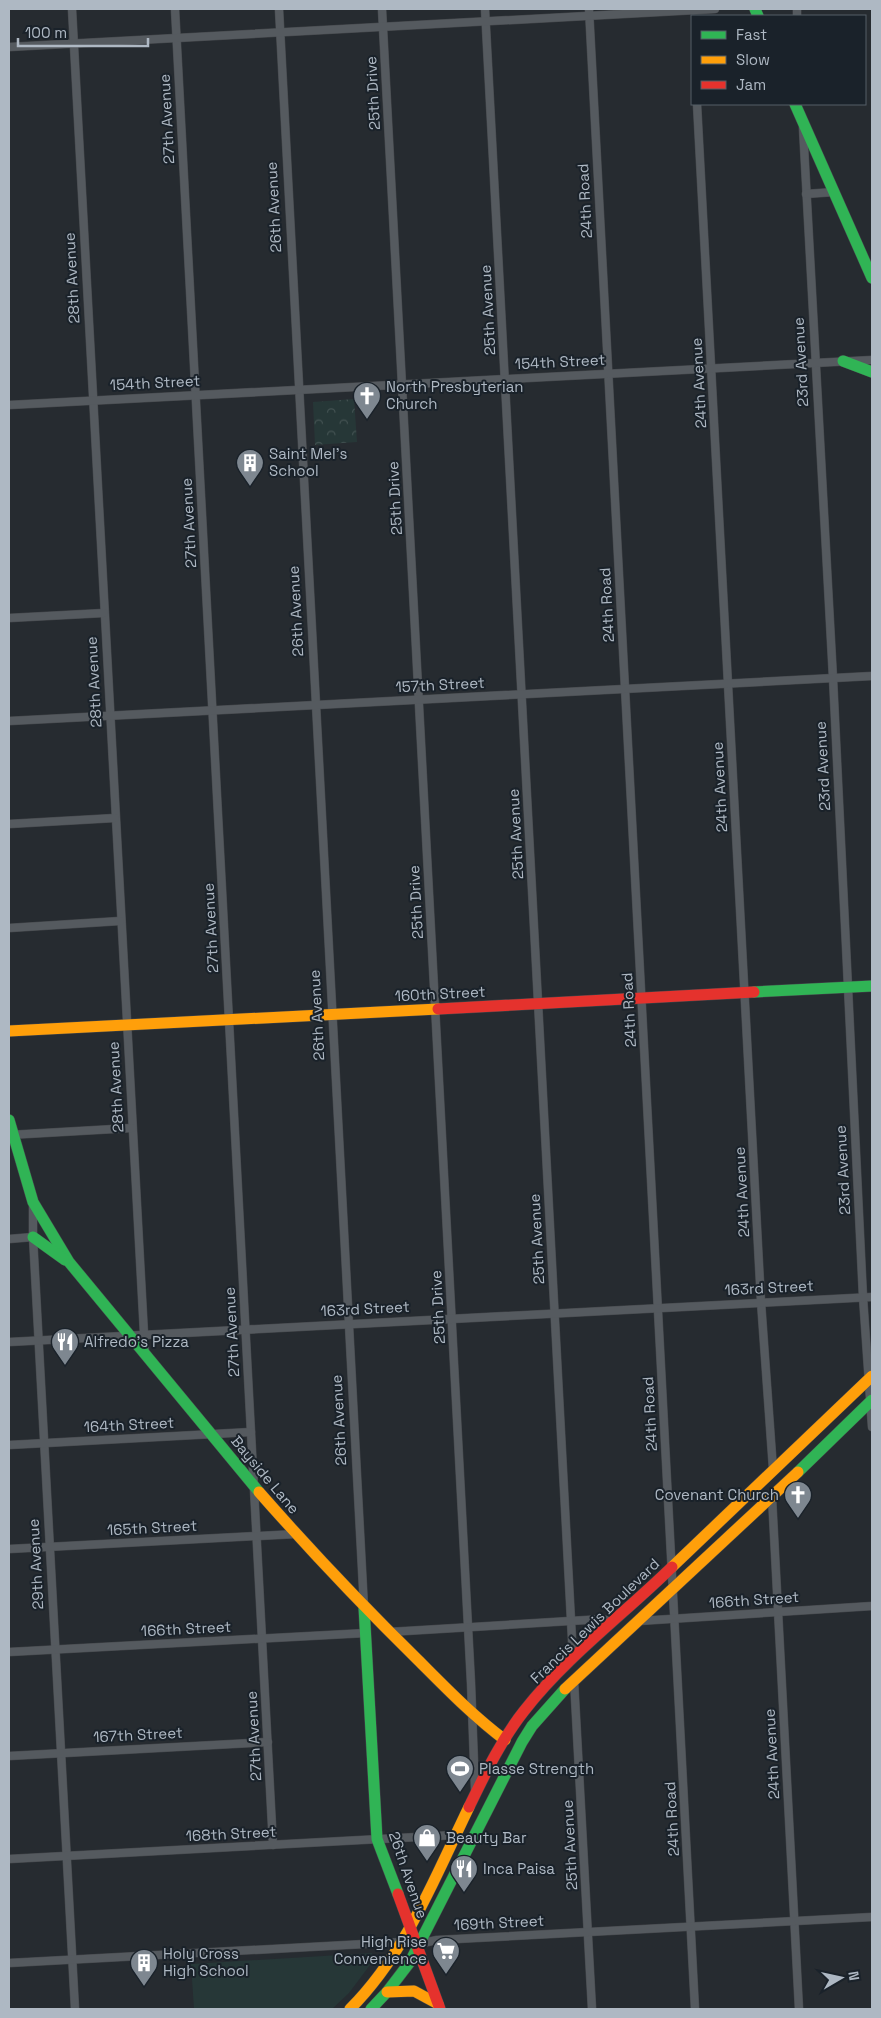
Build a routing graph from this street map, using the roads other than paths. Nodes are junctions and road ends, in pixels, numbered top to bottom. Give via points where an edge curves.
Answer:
1 (72, 9) edge
2 (175, 9) edge
3 (279, 9) edge
4 (382, 9) edge
5 (485, 9) edge
6 (715, 9) edge
7 (589, 12) edge
8 (693, 12) edge
9 (486, 21) junction
10 (383, 27) junction
11 (280, 32) junction
12 (177, 38) junction
13 (74, 43) junction
14 (9, 47) edge
15 (697, 105) edge
16 (795, 105) edge
17 (802, 105) edge
18 (802, 122) junction
19 (834, 192) junction
20 (806, 194) junction
21 (872, 278) edge
22 (872, 360) edge
23 (843, 361) junction
24 (814, 363) junction
25 (712, 369) junction
26 (872, 372) edge
27 (608, 373) junction
28 (505, 378) junction
29 (402, 384) junction
30 (299, 389) junction
31 (196, 394) junction
32 (93, 400) junction
33 (9, 405) edge
34 (104, 613) junction
35 (9, 618) edge
36 (872, 676) edge
37 (833, 678) junction
38 (729, 683) junction
39 (625, 689) junction
40 (522, 694) junction
41 (419, 700) junction
42 (316, 705) junction
43 (213, 711) junction
44 (110, 716) junction
45 (9, 721) edge
46 (115, 818) junction
47 (9, 824) edge
48 (120, 922) junction
49 (9, 928) edge
50 (872, 986) edge
51 (848, 987) junction
52 (745, 993) junction
53 (642, 998) junction
54 (539, 1004) junction
55 (436, 1009) junction
56 (332, 1015) junction
57 (229, 1020) junction
58 (126, 1025) junction
59 (9, 1031) edge
60 (9, 1120) edge
61 (132, 1128) junction
62 (11, 1135) edge
63 (33, 1202) junction
64 (33, 1237) junction
65 (9, 1239) edge
66 (69, 1262) junction
67 (863, 1297) junction
68 (872, 1297) edge
69 (761, 1302) junction
70 (658, 1307) junction
71 (555, 1313) junction
72 (452, 1318) junction
73 (349, 1324) junction
74 (246, 1330) junction
75 (130, 1335) junction
76 (144, 1335) junction
77 (39, 1340) junction
78 (9, 1342) edge
79 (145, 1354) junction
80 (871, 1377) edge
81 (872, 1400) edge
82 (872, 1427) edge
83 (251, 1432) junction
84 (212, 1435) junction
85 (45, 1444) junction
86 (9, 1446) edge
87 (773, 1469) junction
88 (254, 1486) junction
89 (772, 1497) junction
90 (296, 1534) junction
91 (257, 1536) junction
92 (50, 1547) junction
93 (9, 1549) edge
94 (673, 1567) junction
95 (674, 1589) junction
96 (872, 1606) edge
97 (364, 1607) junction
98 (778, 1612) junction
99 (675, 1619) junction
100 (570, 1621) junction
101 (637, 1621) junction
102 (614, 1622) junction
103 (468, 1628) junction
104 (389, 1632) junction
105 (366, 1633) junction
106 (262, 1638) junction
107 (56, 1649) junction
108 (9, 1652) edge
109 (573, 1658) junction
110 (574, 1680) junction
111 (473, 1715) junction
112 (505, 1740) junction
113 (268, 1742) junction
114 (61, 1753) junction
115 (9, 1756) edge
116 (476, 1794) junction
117 (455, 1835) junction
118 (377, 1839) junction
119 (273, 1845) junction
120 (67, 1856) junction
121 (9, 1859) edge
122 (872, 1917) edge
123 (794, 1921) junction
124 (691, 1926) junction
125 (410, 1928) junction
126 (588, 1932) junction
127 (402, 1942) junction
128 (418, 1944) junction
129 (72, 1959) junction
130 (9, 1963) edge
131 (387, 1992) junction
132 (439, 2007) edge
133 (75, 2009) edge
134 (350, 2009) edge
135 (371, 2009) edge
136 (592, 2009) edge
137 (695, 2009) edge
138 (799, 2009) edge

1 - 13 street, 28th Avenue
2 - 12 street, 27th Avenue
3 - 11 street, 26th Avenue
4 - 10 street, 25th Drive
5 - 9 street, 25th Avenue
6 - 8 street
7 - 8 street
7 - 9 street
7 - 27 street, 24th Road
9 - 10 street
9 - 28 street, 25th Avenue
10 - 11 street
10 - 29 street, 25th Drive
11 - 12 street
11 - 30 street, 26th Avenue
12 - 13 street
12 - 31 street, 27th Avenue
13 - 14 street
13 - 32 street, 28th Avenue
15 - 25 street, 24th Avenue
16 - 18 street
17 - 18 street, 23rd Avenue
18 - 19 street
18 - 20 street, 23rd Avenue
19 - 20 street
19 - 21 street
20 - 24 street, 23rd Avenue
22 - 23 street, 154th Street
23 - 24 street, 154th Street
23 - 26 street
24 - 25 street, 154th Street
24 - 37 street, 23rd Avenue
25 - 27 street, 154th Street
25 - 38 street, 24th Avenue
27 - 28 street, 154th Street
27 - 39 street, 24th Road
28 - 29 street, 154th Street
28 - 40 street, 25th Avenue
29 - 30 street, 154th Street
29 - 41 street, 25th Drive
30 - 31 street, 154th Street
30 - 42 street, 26th Avenue
31 - 32 street, 154th Street
31 - 43 street, 27th Avenue
32 - 33 street, 154th Street
32 - 34 street, 28th Avenue
34 - 35 street
34 - 44 street, 28th Avenue
36 - 37 street, 157th Street
37 - 38 street, 157th Street
37 - 51 street, 23rd Avenue
38 - 39 street, 157th Street
38 - 52 street, 24th Avenue
39 - 40 street, 157th Street
39 - 53 street, 24th Road
40 - 41 street, 157th Street
40 - 54 street, 25th Avenue
41 - 42 street, 157th Street
41 - 55 street, 25th Drive
42 - 43 street, 157th Street
42 - 56 street, 26th Avenue
43 - 44 street, 157th Street
43 - 57 street, 27th Avenue
44 - 45 street, 157th Street
44 - 46 street, 28th Avenue
46 - 47 street
46 - 48 street, 28th Avenue
48 - 49 street
48 - 58 street, 28th Avenue
50 - 51 street, 160th Street
51 - 52 street, 160th Street
51 - 67 street, 23rd Avenue
52 - 53 street, 160th Street
52 - 69 street, 24th Avenue
53 - 54 street, 160th Street
53 - 70 street, 24th Road
54 - 55 street, 160th Street
54 - 71 street, 25th Avenue
55 - 56 street, 160th Street
55 - 72 street, 25th Drive
56 - 57 street, 160th Street
56 - 73 street, 26th Avenue
57 - 58 street, 160th Street
57 - 74 street, 27th Avenue
58 - 59 street, 160th Street
58 - 61 street, 28th Avenue
60 - 62 street, 29th Avenue
61 - 62 street
61 - 76 street, 28th Avenue
62 - 63 street, 29th Avenue
63 - 64 street, 29th Avenue
63 - 66 street, Bayside Lane
64 - 65 street
64 - 66 street
64 - 77 street, 29th Avenue
66 - 75 street, Bayside Lane
67 - 68 street, 163rd Street
67 - 69 street, 163rd Street
67 - 80 street, 23rd Avenue
69 - 70 street, 163rd Street
69 - 87 street, 24th Avenue
70 - 71 street, 163rd Street
70 - 94 street, 24th Road
71 - 72 street, 163rd Street
71 - 100 street, 25th Avenue
72 - 73 street, 163rd Street
72 - 103 street, 25th Drive
73 - 74 street, 163rd Street
73 - 97 street, 26th Avenue
74 - 76 street, 163rd Street
74 - 83 street, 27th Avenue
75 - 76 street, 163rd Street
75 - 77 street, 163rd Street
75 - 79 street, Bayside Lane
76 - 79 street, 28th Avenue
77 - 78 street, 163rd Street
77 - 85 street, 29th Avenue
79 - 84 street, Bayside Lane
80 - 81 street, 23rd Avenue
80 - 87 street, Francis Lewis Boulevard
81 - 82 street, 23rd Avenue
81 - 89 street, Francis Lewis Boulevard
83 - 84 street, 164th Street
83 - 88 street, 27th Avenue
84 - 85 street, 164th Street
84 - 88 street, Bayside Lane
85 - 86 street, 164th Street
85 - 92 street, 29th Avenue
87 - 94 street, Francis Lewis Boulevard
88 - 90 street, Bayside Lane
88 - 91 street, 27th Avenue
89 - 95 street, Francis Lewis Boulevard
89 - 98 street, 24th Avenue
90 - 91 street, 165th Street
90 - 97 street, Bayside Lane
91 - 92 street, 165th Street
91 - 106 street, 27th Avenue
92 - 93 street, 165th Street
92 - 107 street, 29th Avenue
94 - 95 street, 24th Road
94 - 102 street, Francis Lewis Boulevard
95 - 99 street, 24th Road
95 - 101 street, Francis Lewis Boulevard
96 - 98 street, 166th Street
97 - 104 street, Bayside Lane
97 - 105 street, 26th Avenue
98 - 99 street, 166th Street
98 - 123 street, 24th Avenue
99 - 101 street, 166th Street
99 - 124 street, 24th Road
100 - 102 street via 603,1619
100 - 103 street
100 - 109 street, 25th Avenue
101 - 110 street, Francis Lewis Boulevard
102 - 109 street, Francis Lewis Boulevard
103 - 104 street
103 - 111 street, 25th Drive
104 - 111 street, Bayside Lane
105 - 106 street, 166th Street
105 - 118 street, 26th Avenue
106 - 107 street, 166th Street
106 - 113 street, 27th Avenue
107 - 108 street, 166th Street
107 - 114 street, 29th Avenue
109 - 112 street, Francis Lewis Boulevard via 547,1684
110 - 126 street, 25th Avenue
110 - 128 street, Francis Lewis Boulevard via 532,1726 522,1742
111 - 112 street, Bayside Lane
111 - 116 street, 25th Drive
112 - 116 street, Francis Lewis Boulevard
113 - 114 street, 167th Street
113 - 119 street, 27th Avenue
114 - 115 street, 167th Street
114 - 120 street, 29th Avenue
116 - 117 street, Francis Lewis Boulevard
117 - 118 street, 168th Street
117 - 125 street, Francis Lewis Boulevard
118 - 119 street, 168th Street
118 - 125 street, 26th Avenue
119 - 120 street, 168th Street
120 - 121 street, 168th Street
120 - 129 street, 29th Avenue
122 - 123 street, 169th Street
123 - 124 street, 169th Street
123 - 138 street, 24th Avenue
124 - 126 street, 169th Street
124 - 137 street, 24th Road
125 - 127 street, Francis Lewis Boulevard
125 - 128 street, 26th Avenue
126 - 128 street, 169th Street via 437,1940
126 - 136 street, 25th Avenue
127 - 128 street, 169th Street
127 - 129 street, 169th Street
127 - 134 street, Francis Lewis Boulevard via 366,1994
128 - 131 street, Francis Lewis Boulevard via 410,1962
128 - 132 street, 26th Avenue
129 - 130 street, 169th Street
129 - 133 street, 29th Avenue
131 - 132 street via 414,1991
131 - 135 street, Francis Lewis Boulevard

